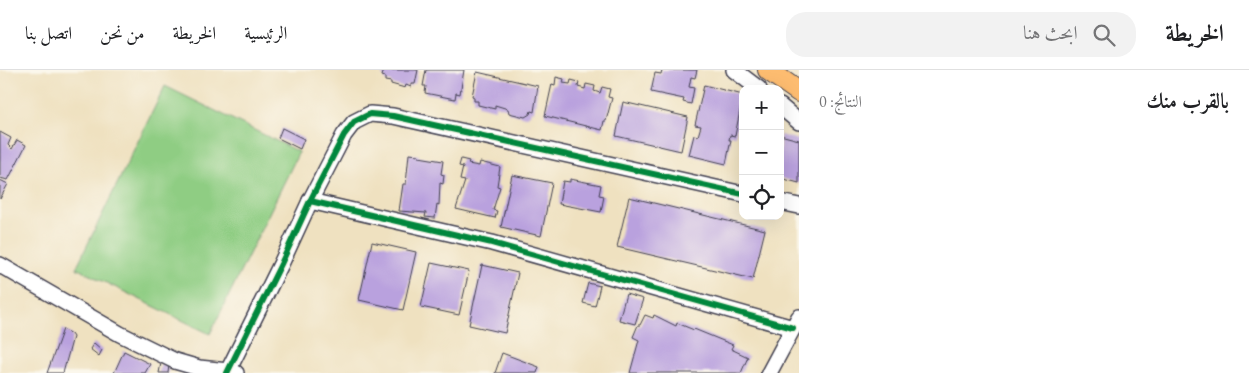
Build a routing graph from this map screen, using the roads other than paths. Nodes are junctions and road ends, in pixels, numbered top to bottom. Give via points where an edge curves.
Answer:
1 (734, 70) edge
2 (768, 70) edge
3 (754, 85) edge
4 (799, 92) edge
5 (784, 109) edge
6 (799, 122) edge
7 (739, 193) edge
8 (310, 201) junction
9 (784, 203) edge
10 (799, 206) edge
11 (0, 265) edge
12 (796, 322) edge
13 (231, 372) edge
14 (769, 373) edge

1 - 3 street
2 - 4 main road
5 - 6 street
7 - 8 street via 393,116 370,114 354,122 344,135
8 - 12 street via 492,243
8 - 13 street
9 - 10 street
11 - 13 street via 120,334 175,361
12 - 14 street

